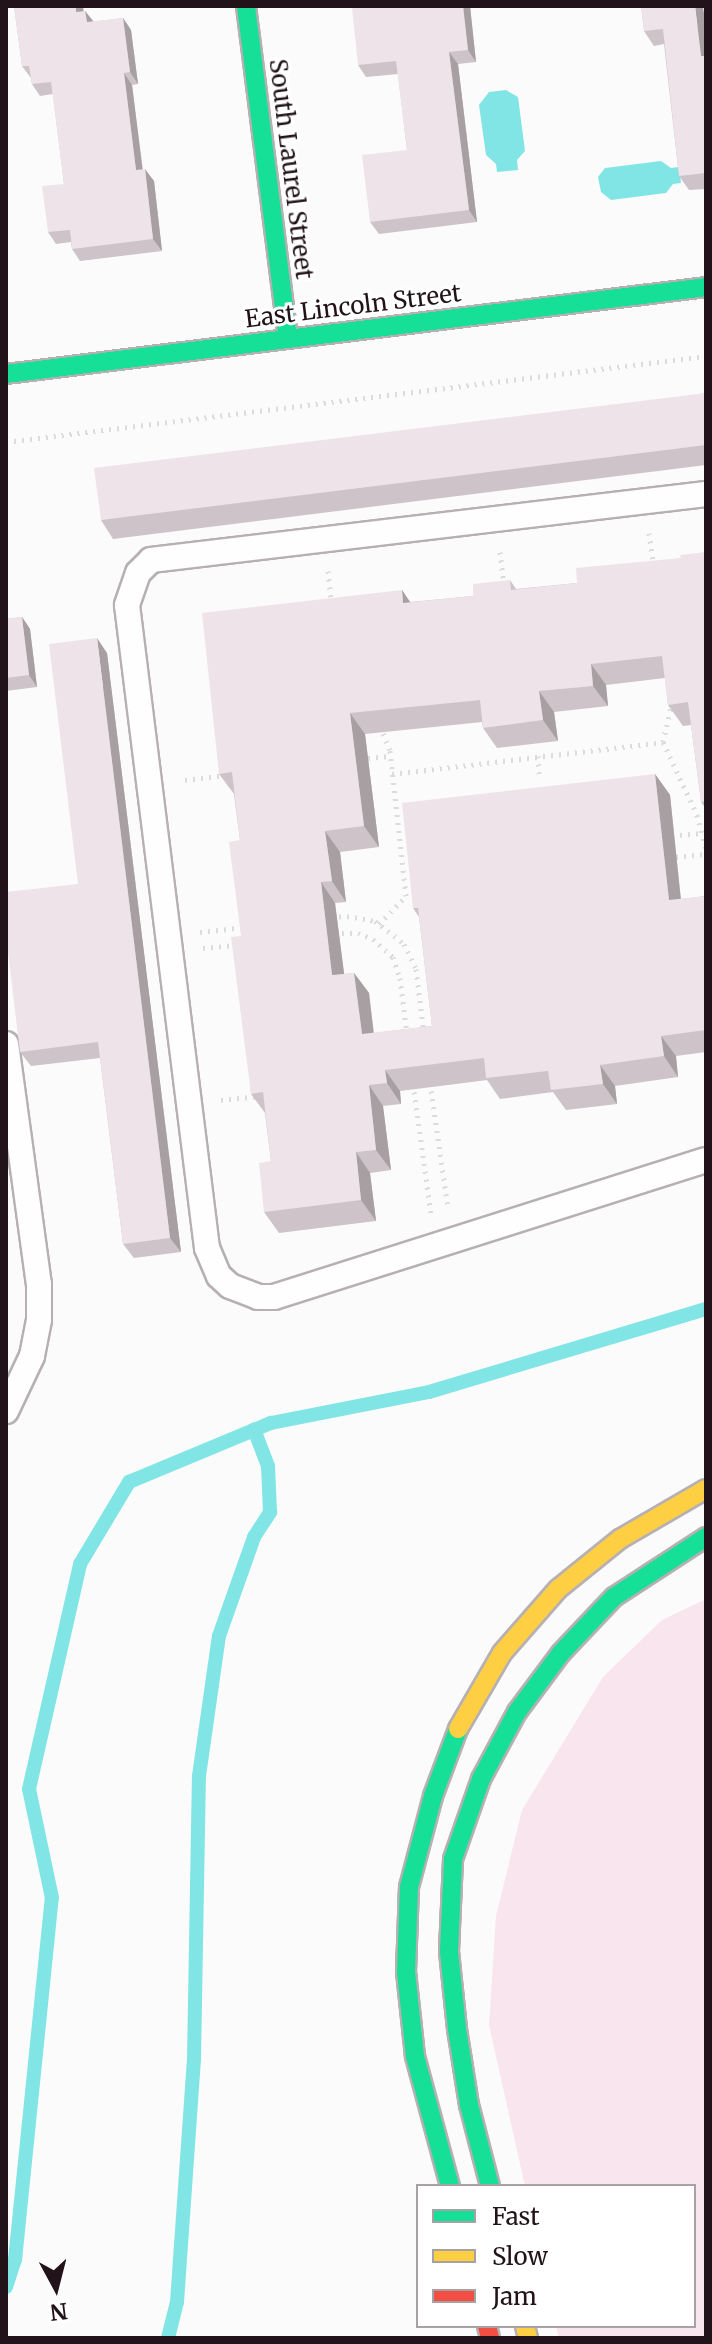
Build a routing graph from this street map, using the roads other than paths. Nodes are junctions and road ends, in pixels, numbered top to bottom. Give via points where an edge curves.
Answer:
1 (246, 6) edge
2 (706, 287) edge
3 (288, 338) junction
4 (6, 374) edge
5 (706, 494) edge
6 (6, 1044) edge
7 (706, 1160) edge
8 (6, 1411) edge
9 (706, 1489) edge
10 (706, 1537) edge
11 (449, 2184) edge
12 (489, 2184) edge

1 - 3 main road, South Laurel Street
2 - 3 main road, East Lincoln Street
3 - 4 main road, East Lincoln Street
5 - 7 lane via 151,560 138,573 127,605 207,1248 219,1276 244,1294 274,1297
6 - 8 lane via 39,1284 39,1320 32,1356
9 - 11 main road via 620,1539 558,1589 502,1653 457,1731 433,1796 409,1887 406,1972 415,2056
10 - 12 main road via 614,1597 561,1653 517,1712 481,1779 453,1859 449,1951 457,2029

